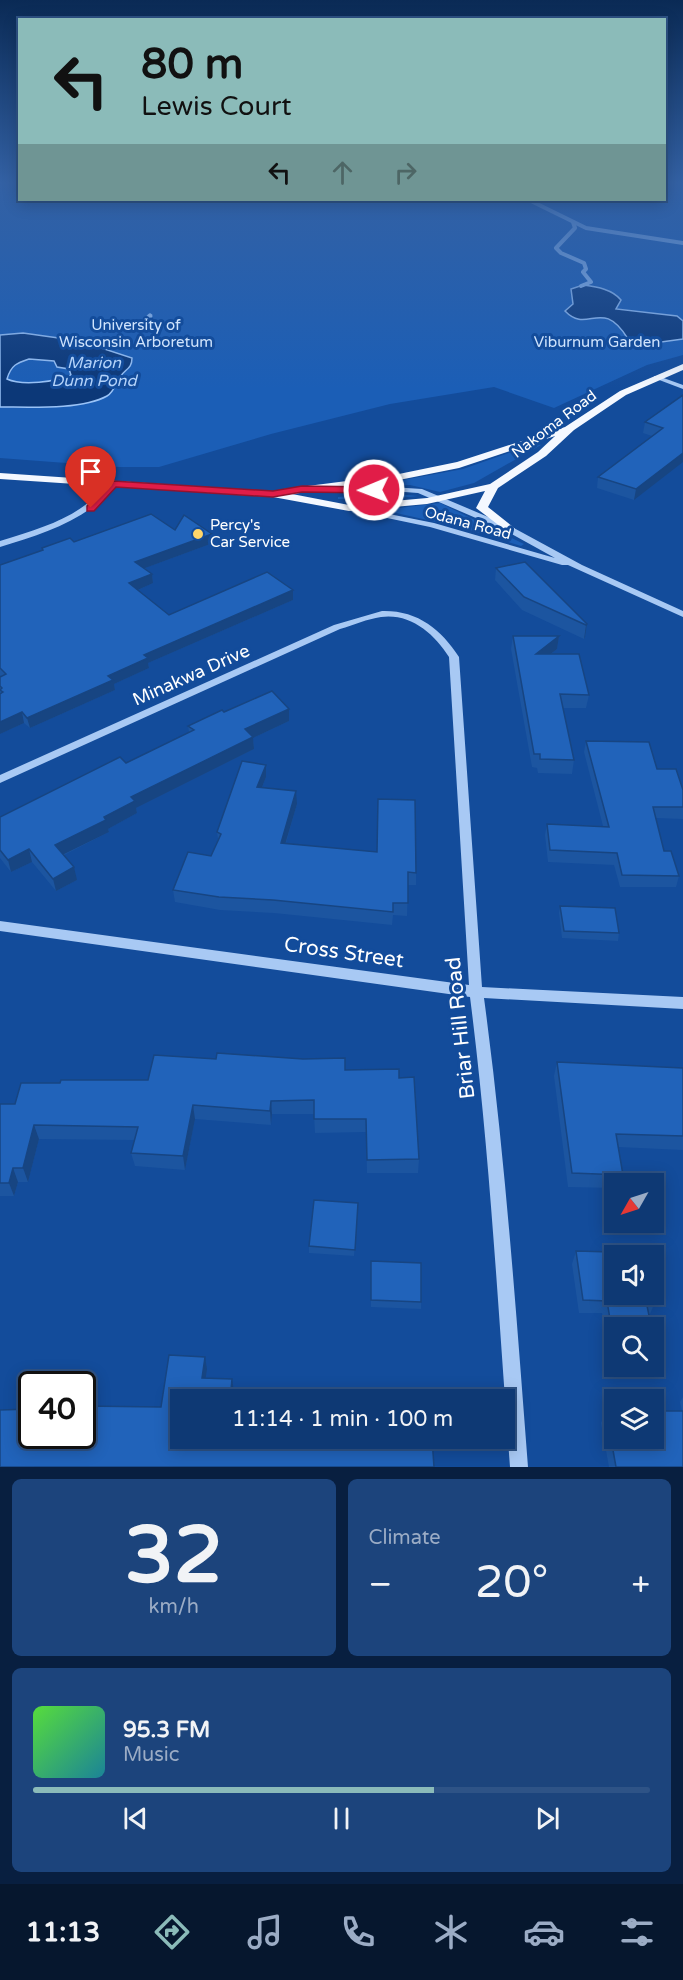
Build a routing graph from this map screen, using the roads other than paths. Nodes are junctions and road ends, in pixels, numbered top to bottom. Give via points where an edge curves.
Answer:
1 (683, 367) edge
2 (656, 377) junction
3 (683, 387) edge
4 (570, 428) junction
5 (0, 476) edge
6 (113, 484) junction
7 (494, 486) junction
8 (302, 489) junction
9 (273, 494) junction
10 (440, 498) junction
11 (349, 508) junction
12 (509, 529) junction
13 (0, 544) edge
14 (579, 567) junction
15 (683, 614) edge
16 (398, 615) joint
17 (0, 779) edge
18 (0, 926) edge
19 (476, 992) junction
20 (683, 1003) edge
21 (519, 1467) edge

1 - 2 main road, Nakoma Road
2 - 3 street
2 - 4 main road, Nakoma Road
4 - 7 main road, Nakoma Road via 542,454
4 - 8 main road via 459,465 394,478
5 - 6 main road
6 - 9 main road
6 - 13 street via 84,513
7 - 10 main road, Nakoma Road
7 - 12 main road via 482,508
8 - 9 main road
8 - 10 street, Odana Road via 404,489
9 - 11 main road, Nakoma Road
10 - 11 main road, Nakoma Road
10 - 12 street, Odana Road
11 - 14 street, Odana Road via 431,525
12 - 14 street, Odana Road
14 - 15 street, Odana Road
16 - 17 street, Minakwa Drive via 378,615 337,627
16 - 19 street, Briar Hill Road via 432,630 454,657
18 - 19 street, Cross Street
19 - 20 street, Cross Street
19 - 21 street, Briar Hill Road via 498,1197

